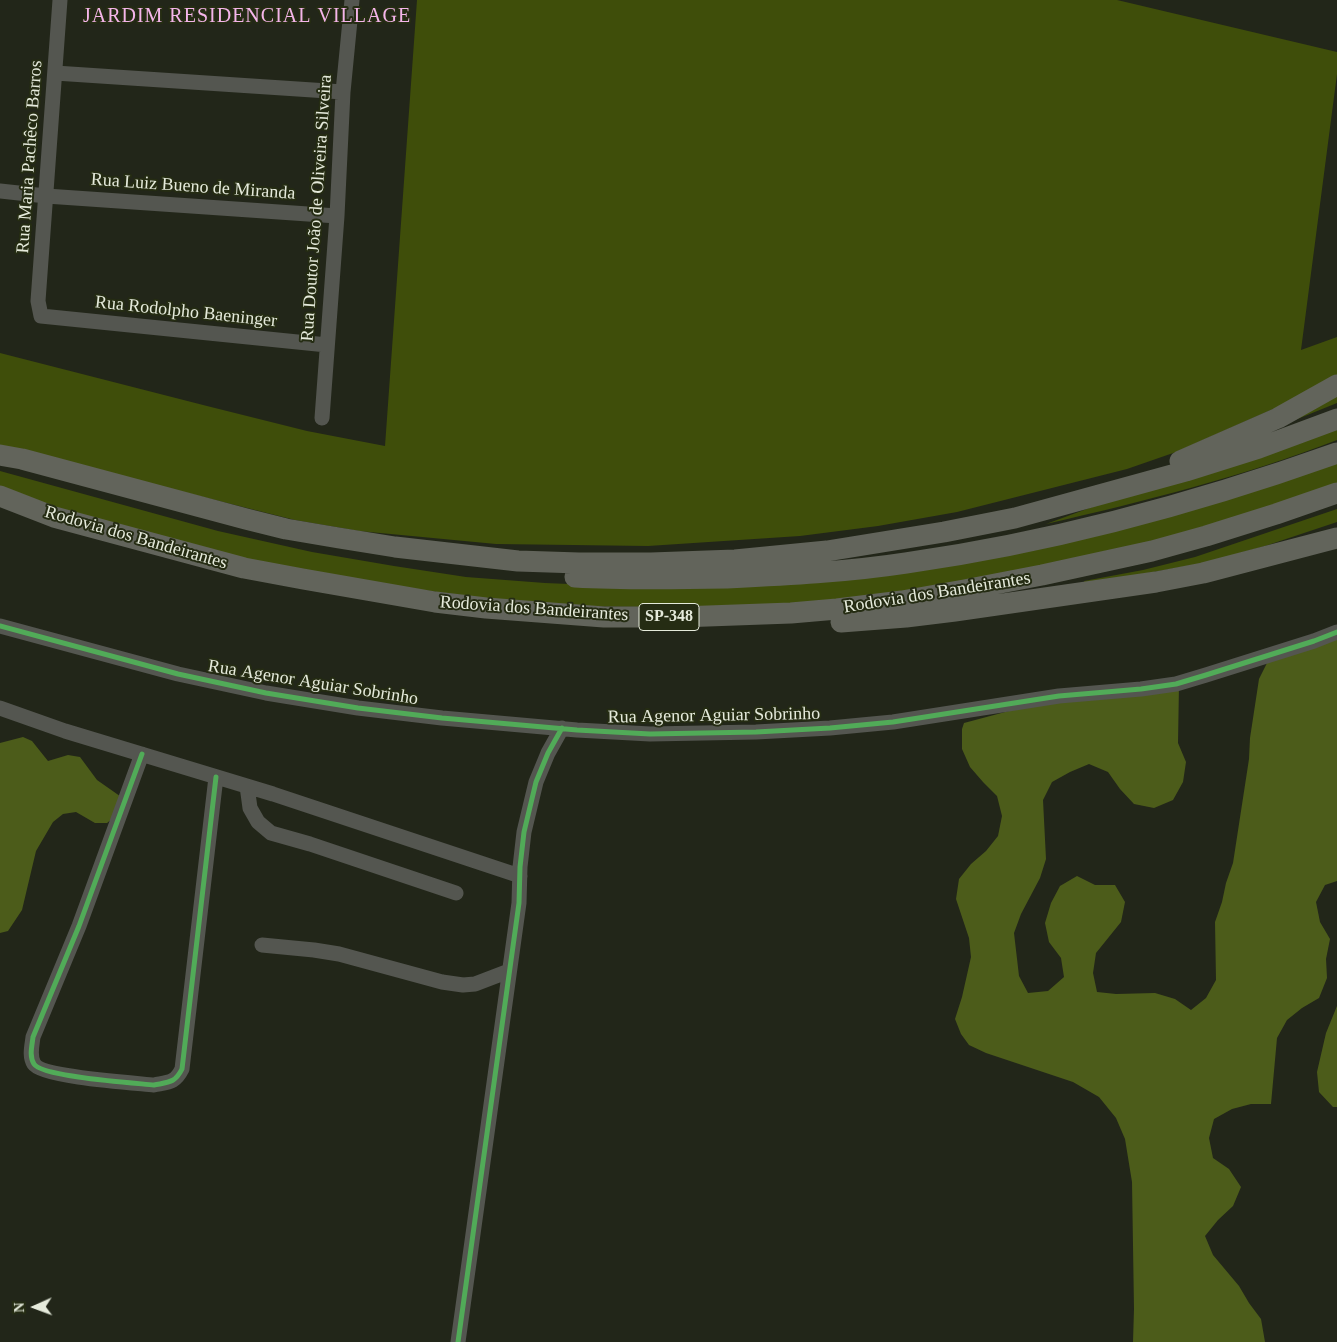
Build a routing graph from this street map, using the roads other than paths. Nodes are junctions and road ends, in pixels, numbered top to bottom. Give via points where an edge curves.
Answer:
1 (60, 0) edge
2 (352, 0) edge
3 (55, 73) junction
4 (343, 92) junction
5 (0, 191) edge
6 (46, 196) junction
7 (337, 216) junction
8 (41, 316) joint
9 (327, 345) junction
10 (1337, 385) edge
11 (322, 418) dead end
12 (1337, 419) edge
13 (1337, 453) edge
14 (0, 455) edge
15 (0, 462) edge
16 (1107, 493) junction
17 (1337, 493) edge
18 (0, 496) edge
19 (1337, 533) edge
20 (1337, 538) edge
21 (1298, 548) junction
22 (380, 593) junction
23 (0, 626) edge
24 (1337, 632) edge
25 (0, 708) edge
26 (562, 728) junction
27 (142, 754) junction
28 (216, 777) junction
29 (247, 786) junction
30 (520, 876) junction
31 (456, 893) dead end
32 (262, 945) dead end
33 (509, 971) junction
34 (458, 1342) edge

1 - 3 street, Rua Maria Pachêco Barros
2 - 4 street, Rua Doutor João de Oliveira Silveira
3 - 4 street
3 - 6 street, Rua Maria Pachêco Barros
4 - 7 street, Rua Doutor João de Oliveira Silveira
5 - 6 street, Rua Luiz Bueno de Miranda
6 - 7 street, Rua Luiz Bueno de Miranda
6 - 8 street, Rua Maria Pachêco Barros via 38,301
7 - 9 street, Rua Doutor João de Oliveira Silveira
8 - 9 street, Rua Rodolpho Baeninger
9 - 11 street, Rua Doutor João de Oliveira Silveira
10 - 16 highway via 1278,418
12 - 16 highway via 1186,472
13 - 15 highway, Rodovia dos Bandeirantes / SP-348 via 1167,508 1071,533 989,549 841,571 680,579 517,573 320,545 197,517
14 - 16 highway via 286,529 442,553 570,563 735,560 827,551 1006,520
17 - 22 highway, Rodovia dos Bandeirantes / SP-348 via 1143,553 964,590 837,609 680,617 604,616 486,608
18 - 22 highway, Rodovia dos Bandeirantes / SP-348 via 54,517 244,568
19 - 21 highway
20 - 21 highway
21 - 22 highway via 1203,573 1119,588 906,617 802,625 656,627 544,623 446,612
23 - 26 street, Rua Agenor Aguiar Sobrinho via 178,674 266,693 442,718
24 - 26 street, Rua Agenor Aguiar Sobrinho via 1176,684 1059,696 893,722 830,728 650,734
25 - 27 street
26 - 30 street via 536,782 524,832
27 - 28 street
27 - 28 street via 79,926 33,1037 31,1053 39,1069 154,1085 178,1078 182,1069
28 - 29 street
29 - 30 street
29 - 31 street via 250,808 258,822 271,833
30 - 33 street
32 - 33 street via 339,954 463,985 475,984
33 - 34 street

